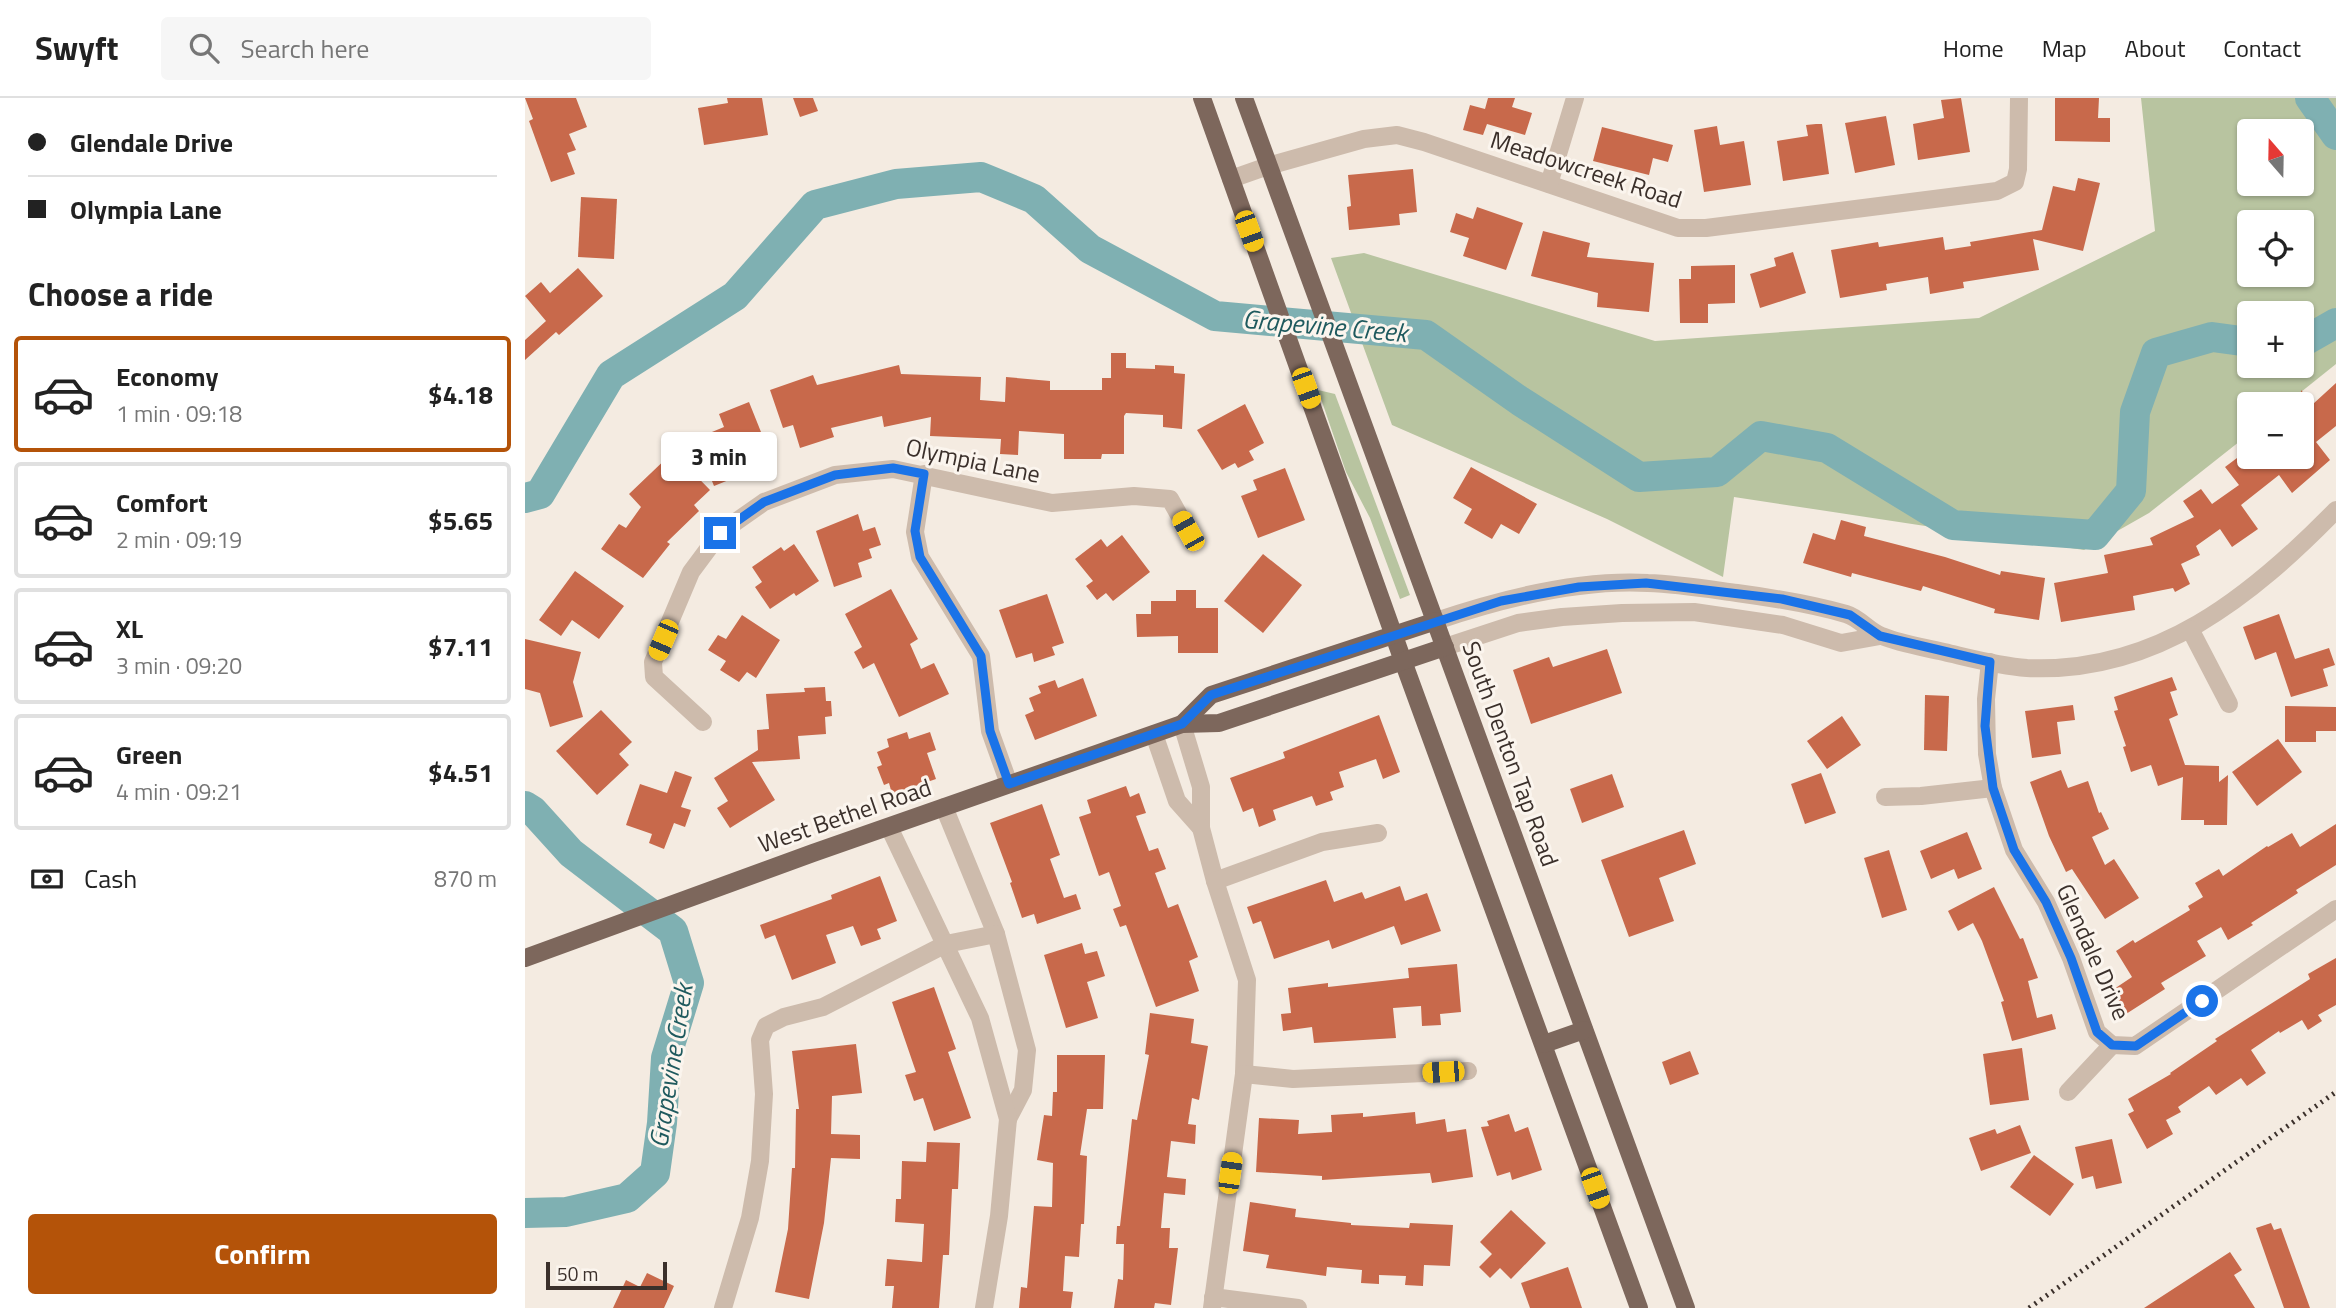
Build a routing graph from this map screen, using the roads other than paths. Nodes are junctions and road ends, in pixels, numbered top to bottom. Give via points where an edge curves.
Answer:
1 (1202, 98) edge
2 (1244, 98) edge
3 (1575, 98) edge
4 (2019, 98) edge
5 (1268, 166) junction
6 (1231, 179) junction
7 (1549, 184) junction
8 (924, 474) junction
9 (2336, 510) edge
10 (1188, 531) dead end
11 (1436, 621) junction
12 (2190, 629) junction
13 (1394, 635) junction
14 (1880, 636) junction
15 (1445, 647) junction
16 (1403, 662) junction
17 (1990, 662) junction
18 (2229, 704) dead end
19 (703, 722) dead end
20 (1182, 724) junction
21 (1154, 734) junction
22 (1009, 784) junction
23 (1993, 788) junction
24 (1885, 797) dead end
25 (944, 807) junction
26 (889, 827) junction
27 (1201, 828) junction
28 (1378, 834) dead end
29 (1215, 881) junction
30 (2336, 909) edge
31 (996, 934) junction
32 (946, 944) junction
33 (525, 958) edge
34 (1584, 1030) junction
35 (1544, 1044) junction
36 (2112, 1045) junction
37 (1468, 1071) dead end
38 (1244, 1074) junction
39 (2068, 1092) dead end
40 (1008, 1119) junction
41 (1212, 1302) edge
42 (1684, 1307) edge
43 (723, 1308) edge
44 (984, 1308) edge
45 (1298, 1308) edge
46 (1639, 1308) edge

1 - 6 main road
2 - 5 main road, South Denton Tap Road
3 - 7 street
4 - 7 street, Meadowcreek Road via 2015,182 1997,191 1678,228
5 - 6 street, Meadowcreek Road
5 - 7 street, Meadowcreek Road via 1364,139 1397,135
5 - 11 main road, South Denton Tap Road
6 - 13 main road
8 - 10 street, Olympia Lane via 1052,503 1134,496 1170,499
8 - 19 street, Olympia Lane via 893,468 835,475 764,502 720,533 691,572 653,662 654,677
8 - 22 street via 915,531 920,557 981,656 990,731
9 - 12 street via 2304,543 2229,604
11 - 13 main road, West Bethel Road
11 - 14 street via 1534,594 1646,583 1782,599 1850,615
11 - 15 main road, South Denton Tap Road
12 - 17 street via 2152,648 2089,664 2024,668
12 - 18 street
13 - 16 main road
13 - 20 main road, West Bethel Road via 1211,695
14 - 15 street via 1841,643 1783,625 1694,612 1622,613 1518,623
14 - 17 street
15 - 16 main road, West Bethel Road
15 - 34 main road, South Denton Tap Road
16 - 20 main road, West Bethel Road via 1219,723
16 - 35 main road
17 - 23 street, Glendale Drive via 1985,726
20 - 21 main road, West Bethel Road
20 - 27 street via 1201,787
21 - 22 main road, West Bethel Road
21 - 27 street via 1177,801
22 - 25 main road, West Bethel Road
23 - 24 street
23 - 36 street, Glendale Drive via 2014,850 2046,902 2071,958 2097,1032
25 - 26 main road, West Bethel Road
25 - 31 street
26 - 32 street
26 - 33 main road, West Bethel Road
27 - 29 street
28 - 29 street via 1322,842
29 - 38 street via 1247,980
30 - 36 street, Glendale Drive via 2136,1046
31 - 32 street
31 - 40 street via 1027,1050 1023,1090
32 - 40 street via 980,1017
32 - 43 street via 824,1007 766,1026 760,1040 764,1094 760,1161 750,1218
34 - 35 main road
34 - 42 main road, South Denton Tap Road
35 - 46 main road
36 - 39 street
37 - 38 street via 1293,1079
38 - 41 street
40 - 44 street
41 - 45 street

